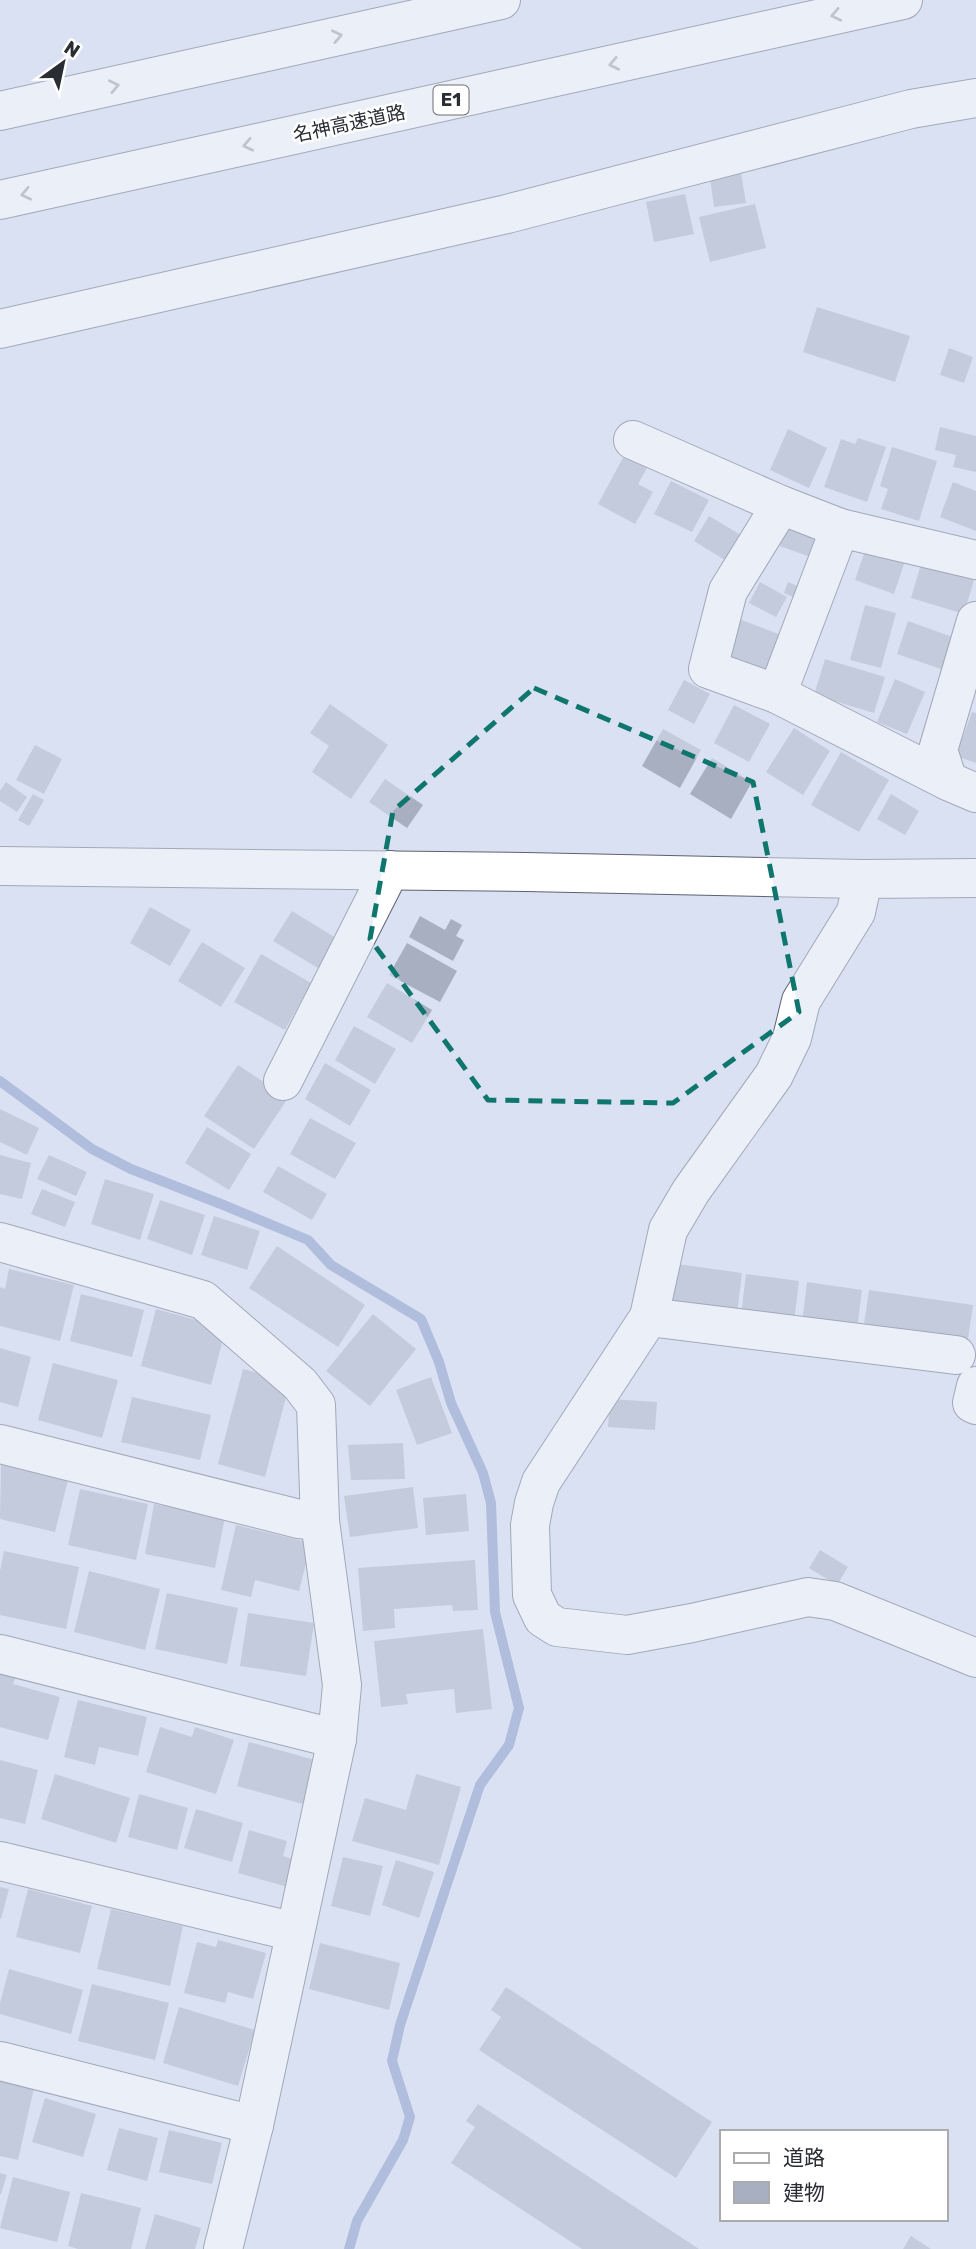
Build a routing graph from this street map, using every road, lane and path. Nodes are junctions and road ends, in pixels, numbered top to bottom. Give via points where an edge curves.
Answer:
1 (501, 0) edge
2 (903, 0) edge
3 (976, 98) edge
4 (0, 111) edge
5 (0, 200) edge
6 (0, 329) edge
7 (633, 440) dead end
8 (780, 505) junction
9 (840, 528) junction
10 (976, 560) edge
11 (976, 621) edge
12 (777, 694) junction
13 (962, 787) edge
14 (0, 866) edge
15 (390, 870) junction
16 (976, 877) edge
17 (863, 879) junction
18 (283, 1081) dead end
19 (0, 1242) edge
20 (649, 1317) junction
21 (966, 1371) edge
22 (976, 1405) edge
23 (0, 1444) edge
24 (320, 1521) junction
25 (0, 1654) edge
26 (976, 1658) edge
27 (337, 1739) junction
28 (0, 1861) edge
29 (295, 1932) junction
30 (0, 2061) edge
31 (254, 2125) junction
32 (223, 2249) edge

4 -> 1 main road
2 -> 5 main road, 名神高速道路 / E1
3 - 6 main road via 911,109 507,214
7 - 8 main road
8 - 9 main road
8 - 12 main road via 728,591 708,668
9 - 10 main road
9 - 12 main road
11 - 13 main road via 938,750
12 - 13 main road
14 - 15 main road
15 - 17 main road
15 - 18 main road
16 - 17 main road
17 - 20 main road via 856,912 801,1001 792,1038 774,1075 667,1230
19 - 24 main road via 203,1300 300,1384 316,1405
20 - 21 main road
20 - 26 main road via 537,1492 530,1525 532,1595 543,1618 557,1627 627,1634 821,1598
21 - 22 main road
23 - 24 main road
24 - 27 main road via 341,1685
25 - 27 main road
27 - 29 main road
28 - 29 main road
29 - 31 main road
30 - 31 main road
31 - 32 main road

